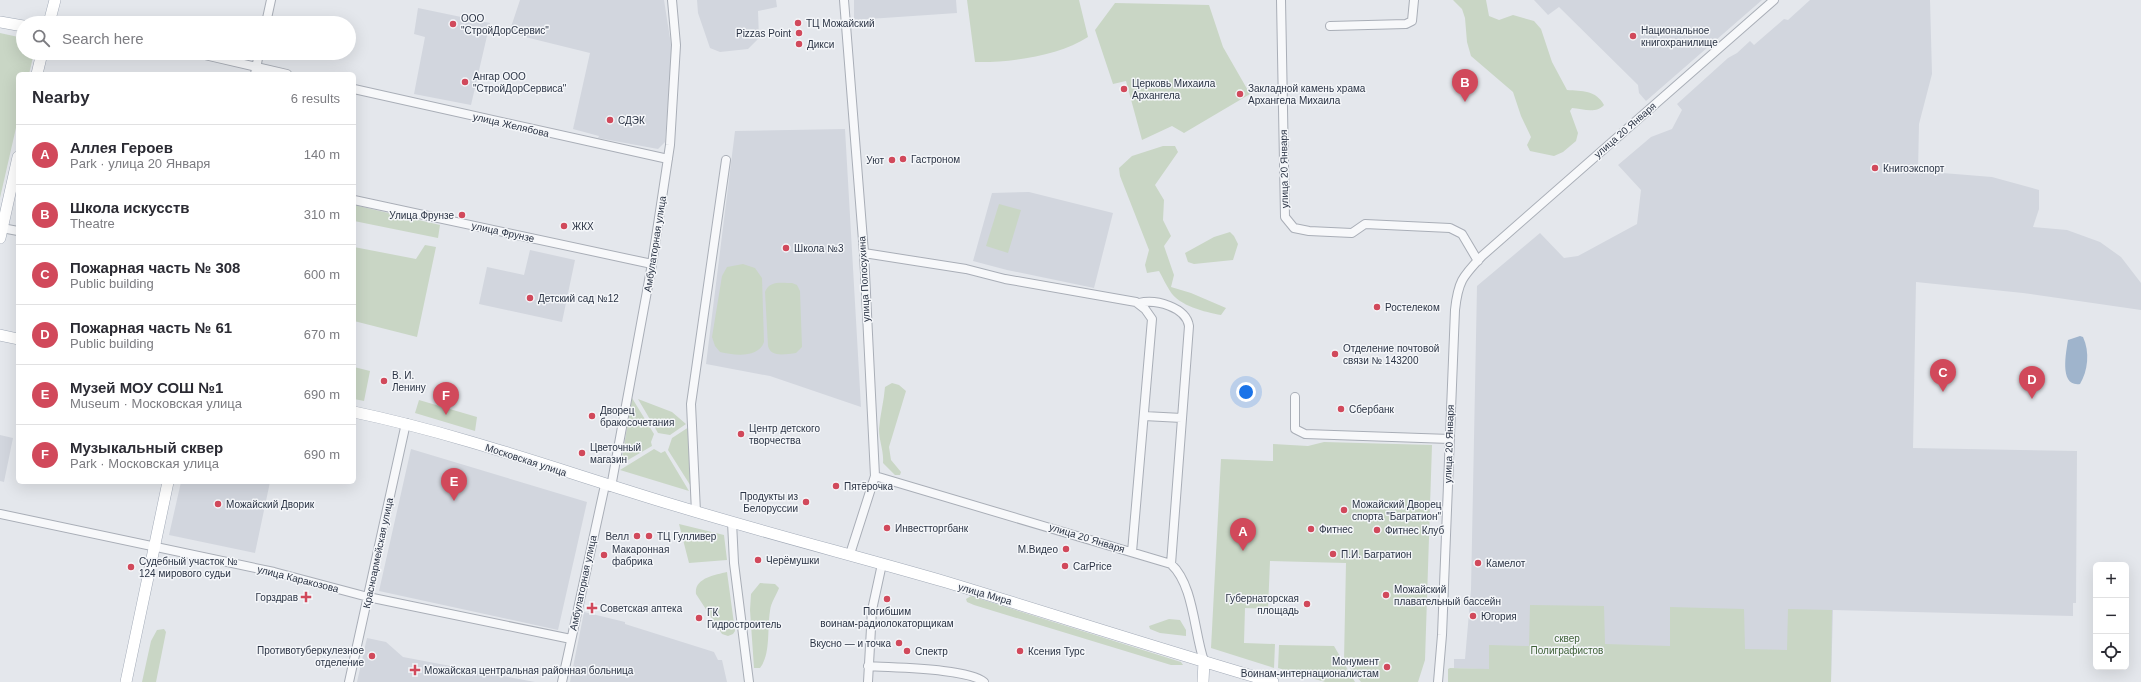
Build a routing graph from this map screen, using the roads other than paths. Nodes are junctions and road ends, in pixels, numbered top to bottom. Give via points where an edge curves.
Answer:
1 (55, 0) edge
2 (271, 0) edge
3 (672, 0) edge
4 (844, 0) edge
5 (1281, 0) edge
6 (1414, 0) edge
7 (1774, 0) edge
8 (53, 16) edge
9 (268, 16) edge
10 (0, 22) edge
11 (16, 25) edge
12 (1330, 26) dead end
13 (40, 60) edge
14 (219, 60) edge
15 (257, 60) edge
16 (255, 71) edge
17 (37, 72) edge
18 (266, 72) edge
19 (356, 89) edge
20 (668, 159) junction
21 (726, 160) dead end
22 (16, 166) edge
23 (356, 200) edge
24 (16, 231) edge
25 (1, 233) edge
26 (864, 253) junction
27 (1478, 260) junction
28 (652, 264) junction
29 (1139, 303) junction
30 (0, 335) edge
31 (16, 339) edge
32 (1295, 397) dead end
33 (356, 412) edge
34 (1144, 416) junction
35 (1182, 418) junction
36 (406, 424) junction
37 (1450, 438) junction
38 (875, 476) junction
39 (168, 484) edge
40 (608, 486) junction
41 (696, 512) junction
42 (0, 514) edge
43 (732, 522) junction
44 (154, 546) junction
45 (1132, 552) junction
46 (850, 554) junction
47 (882, 564) junction
48 (1171, 564) junction
49 (368, 597) junction
50 (571, 639) junction
51 (1204, 661) junction
52 (868, 666) junction
53 (126, 682) edge
54 (349, 682) edge
55 (562, 682) edge
56 (749, 682) edge
57 (868, 682) edge
58 (984, 682) edge
59 (1203, 682) edge
60 (1272, 682) edge
61 (1438, 682) edge

1 - 8 main road
2 - 9 street
3 - 20 street, Амбулаторная улица via 676,45
4 - 26 street, улица Полосухина
5 - 27 street, улица 20 Января via 1285,217 1294,228 1309,231 1352,232 1365,224 1450,228 1462,234
6 - 12 street via 1414,15 1412,21 1406,24
7 - 27 street, улица 20 Января
10 - 11 main road
13 - 17 main road
14 - 16 street
15 - 16 street
16 - 18 street
19 - 20 street, улица Желябова
20 - 28 street, Амбулаторная улица
21 - 41 street via 691,404
22 - 25 main road
23 - 28 street, улица Фрунзе
24 - 25 street
26 - 29 street via 966,269 1005,279
26 - 38 street, улица Полосухина
27 - 37 street, улица 20 Января via 1464,275 1457,295
28 - 40 street, Амбулаторная улица
29 - 34 street, улица 20 Января via 1152,319
29 - 35 street via 1162,304 1188,318
30 - 31 main road
32 - 37 street via 1296,429 1305,434
33 - 36 main road, Московская улица
34 - 35 street
34 - 45 street, улица 20 Января
35 - 48 street
36 - 40 main road, Московская улица
36 - 49 street, Красноармейская улица
37 - 61 street, улица 20 Января
38 - 45 street, улица 20 Января
38 - 46 street, улица Полосухина
39 - 44 main road
40 - 41 main road, Московская улица
40 - 50 street, Амбулаторная улица
41 - 43 main road, улица Мира
42 - 44 street, улица Каракозова
43 - 46 main road, улица Мира
43 - 56 street via 734,563
44 - 49 street, улица Каракозова via 274,572
44 - 53 main road
45 - 48 street, улица 20 Января
46 - 47 main road, улица Мира
47 - 51 main road, улица Мира via 1095,626
47 - 52 street via 872,610
48 - 51 street via 1189,598 1198,647
49 - 50 street, улица Каракозова
49 - 54 street, Красноармейская улица
50 - 55 street, Амбулаторная улица
51 - 59 main road
51 - 60 main road, улица Мира
52 - 57 street
52 - 58 street via 953,673 979,678

